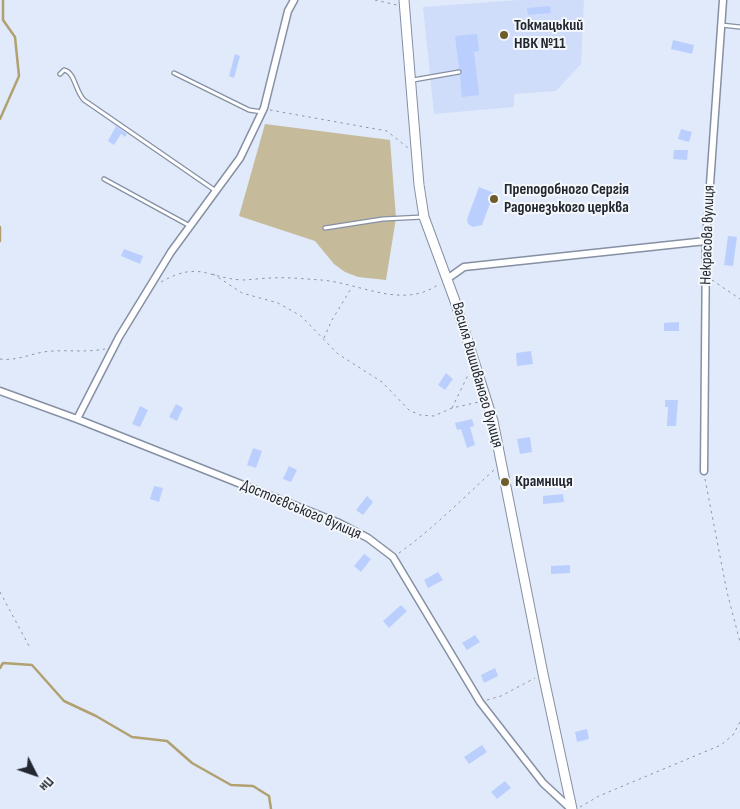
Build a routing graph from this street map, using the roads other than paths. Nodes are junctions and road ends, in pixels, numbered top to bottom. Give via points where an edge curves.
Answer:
1 (294, 0) edge
2 (722, 0) edge
3 (405, 4) edge
4 (720, 25) junction
5 (740, 28) edge
6 (459, 72) dead end
7 (174, 73) dead end
8 (60, 74) dead end
9 (412, 80) junction
10 (263, 110) junction
11 (104, 179) dead end
12 (217, 191) junction
13 (424, 217) junction
14 (191, 226) junction
15 (324, 228) dead end
16 (706, 241) junction
17 (447, 279) junction
18 (0, 392) edge
19 (77, 419) junction
20 (704, 471) road end
21 (573, 809) edge

1 - 10 street via 288,10
2 - 4 street, Некрасова вулиця
3 - 9 street, Василя Вишиваного вулиця
4 - 5 lane
4 - 16 street, Некрасова вулиця
6 - 9 lane
7 - 10 lane via 249,110
8 - 12 lane via 68,71 77,93 84,100
9 - 13 street, Василя Вишиваного вулиця
10 - 12 street via 240,158
11 - 14 lane
12 - 14 street
13 - 15 lane
13 - 17 street, Василя Вишиваного вулиця
14 - 19 street via 171,252 119,338
16 - 17 street via 464,267
16 - 20 street, Некрасова вулиця
17 - 21 street, Василя Вишиваного вулиця via 489,406
18 - 19 street, Достоєвського вулиця
19 - 21 street, Достоєвського вулиця via 339,523 368,538 393,557 480,702 543,783

